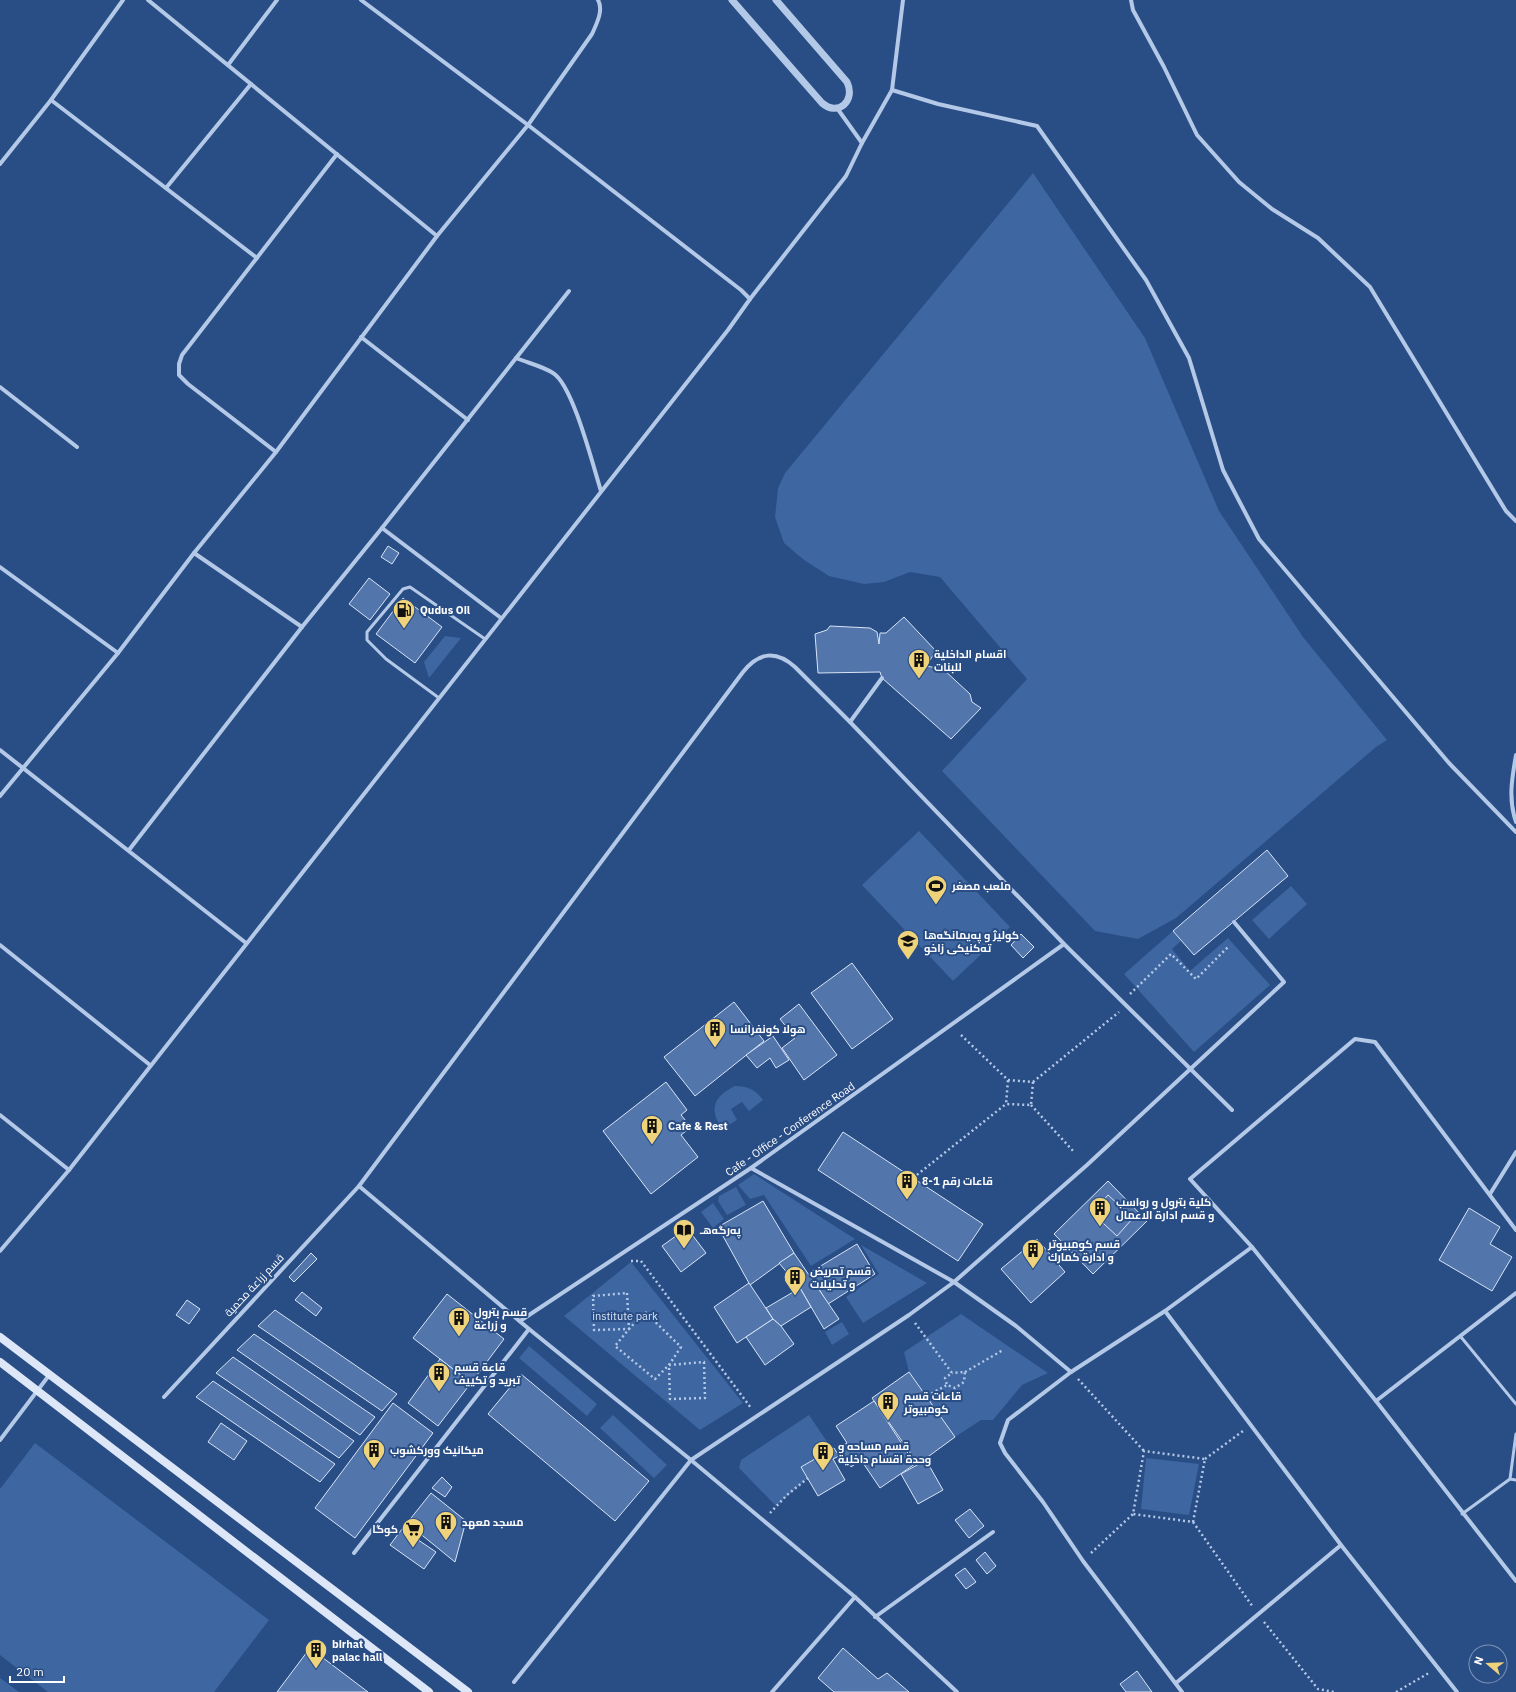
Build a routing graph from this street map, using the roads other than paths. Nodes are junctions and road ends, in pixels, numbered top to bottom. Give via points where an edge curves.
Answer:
1 (123, 0) edge
2 (148, 0) edge
3 (277, 0) edge
4 (361, 0) edge
5 (598, 0) edge
6 (732, 0) edge
7 (776, 0) edge
8 (903, 0) edge
9 (1131, 0) edge
10 (228, 65) junction
11 (251, 84) junction
12 (892, 90) junction
13 (50, 100) junction
14 (837, 108) junction
15 (528, 125) junction
16 (862, 143) junction
17 (337, 154) junction
18 (0, 164) edge
19 (166, 188) junction
20 (436, 236) junction
21 (257, 258) junction
22 (569, 291) dead end
23 (750, 299) junction
24 (361, 337) junction
25 (516, 358) junction
26 (0, 387) edge
27 (468, 420) junction
28 (77, 447) dead end
29 (276, 452) junction
30 (601, 491) junction
31 (1516, 521) edge
32 (382, 528) junction
33 (194, 553) junction
34 (0, 567) edge
35 (501, 618) junction
36 (302, 627) junction
37 (485, 639) junction
38 (118, 653) junction
39 (882, 678) dead end
40 (439, 698) junction
41 (850, 722) junction
42 (0, 750) edge
43 (1516, 755) edge
44 (23, 768) junction
45 (0, 796) edge
46 (1516, 822) edge
47 (1516, 832) edge
48 (129, 850) junction
49 (1234, 922) dead end
50 (246, 943) junction
51 (0, 944) edge
52 (1064, 944) junction
53 (150, 1065) junction
54 (1191, 1068) junction
55 (1232, 1110) dead end
56 (0, 1115) edge
57 (1516, 1152) edge
58 (751, 1168) junction
59 (69, 1170) junction
60 (359, 1186) junction
61 (1490, 1194) junction
62 (1516, 1230) edge
63 (1252, 1247) junction
64 (0, 1251) edge
65 (954, 1282) junction
66 (1516, 1293) edge
67 (1165, 1311) junction
68 (520, 1321) junction
69 (529, 1329) junction
70 (1460, 1337) junction
71 (0, 1338) edge
72 (0, 1362) edge
73 (1071, 1372) junction
74 (50, 1374) junction
75 (38, 1390) junction
76 (164, 1397) dead end
77 (1376, 1401) junction
78 (1516, 1404) edge
79 (1516, 1434) edge
80 (0, 1440) edge
81 (691, 1460) junction
82 (1510, 1479) junction
83 (1516, 1480) edge
84 (1462, 1514) junction
85 (994, 1532) dead end
86 (1341, 1545) junction
87 (354, 1552) dead end
88 (1516, 1581) edge
89 (855, 1597) junction
90 (875, 1617) junction
91 (514, 1682) dead end
92 (1176, 1682) junction
93 (428, 1692) edge
94 (468, 1692) edge
95 (772, 1692) edge
96 (957, 1692) edge
97 (1182, 1692) edge
98 (1457, 1692) edge

1 - 13 street
2 - 10 street
3 - 10 street
4 - 15 street
5 - 15 street via 599,18 592,34
6 - 14 street via 822,103 826,107
7 - 14 street via 847,82 849,98
8 - 12 street
9 - 31 street via 1133,10 1197,135 1239,182 1272,209 1318,238 1370,287 1506,511
10 - 11 street
11 - 17 street
11 - 19 street
12 - 16 street
12 - 47 street via 938,104 1038,126 1146,280 1189,358 1223,470 1259,540 1449,763
13 - 18 street
13 - 19 street
14 - 16 street
15 - 20 street
15 - 23 street
16 - 23 street via 846,176
17 - 20 street
17 - 21 street
19 - 21 street
20 - 24 street
21 - 29 street via 182,355 179,375
22 - 25 street
23 - 30 street
24 - 27 street
24 - 29 street
25 - 27 street
25 - 30 street via 554,374 568,392 581,424
26 - 28 street
27 - 32 street
29 - 33 street
30 - 35 street
32 - 35 street
32 - 36 street
33 - 36 street
33 - 38 street
34 - 38 street
35 - 37 street
36 - 48 street
37 - 40 street
37 - 40 lane via 410,587 403,589 367,632 367,640 386,659
38 - 44 street
39 - 41 street
40 - 50 street
41 - 52 street, قسم زراعة محمية
41 - 60 street, قسم زراعة محمية via 788,661 768,655 749,664
42 - 44 street
43 - 46 street via 1510,793
44 - 45 street
44 - 48 street
48 - 50 street
49 - 54 street via 1284,982
50 - 53 street
51 - 53 street
52 - 54 street, قسم زراعة محمية
52 - 58 street, Cafe - Office - Conference Road
53 - 59 street
54 - 55 street, قسم زراعة محمية
54 - 65 street via 1087,1165
56 - 59 street
57 - 61 street
58 - 65 street
58 - 68 street, Cafe - Office - Conference Road
59 - 64 street
60 - 68 street
60 - 76 street, قسم زراعة محمية
61 - 62 street
61 - 63 street via 1375,1042 1355,1039 1190,1179
63 - 67 street
63 - 77 street
65 - 73 street via 1016,1326
65 - 81 street
66 - 70 street
67 - 73 street
67 - 86 street
68 - 69 street
69 - 81 street
69 - 87 street
70 - 77 street
70 - 78 lane
71 - 74 main road
72 - 75 main road
73 - 92 street via 1008,1420 1000,1443 1083,1561
74 - 75 street
74 - 94 main road
75 - 80 street
75 - 93 main road
77 - 84 street
79 - 82 lane
81 - 89 street
81 - 91 street
82 - 83 lane
82 - 84 lane
84 - 88 street
85 - 90 street
86 - 92 street
86 - 98 street
89 - 90 street
89 - 95 street
90 - 96 street
92 - 97 street

